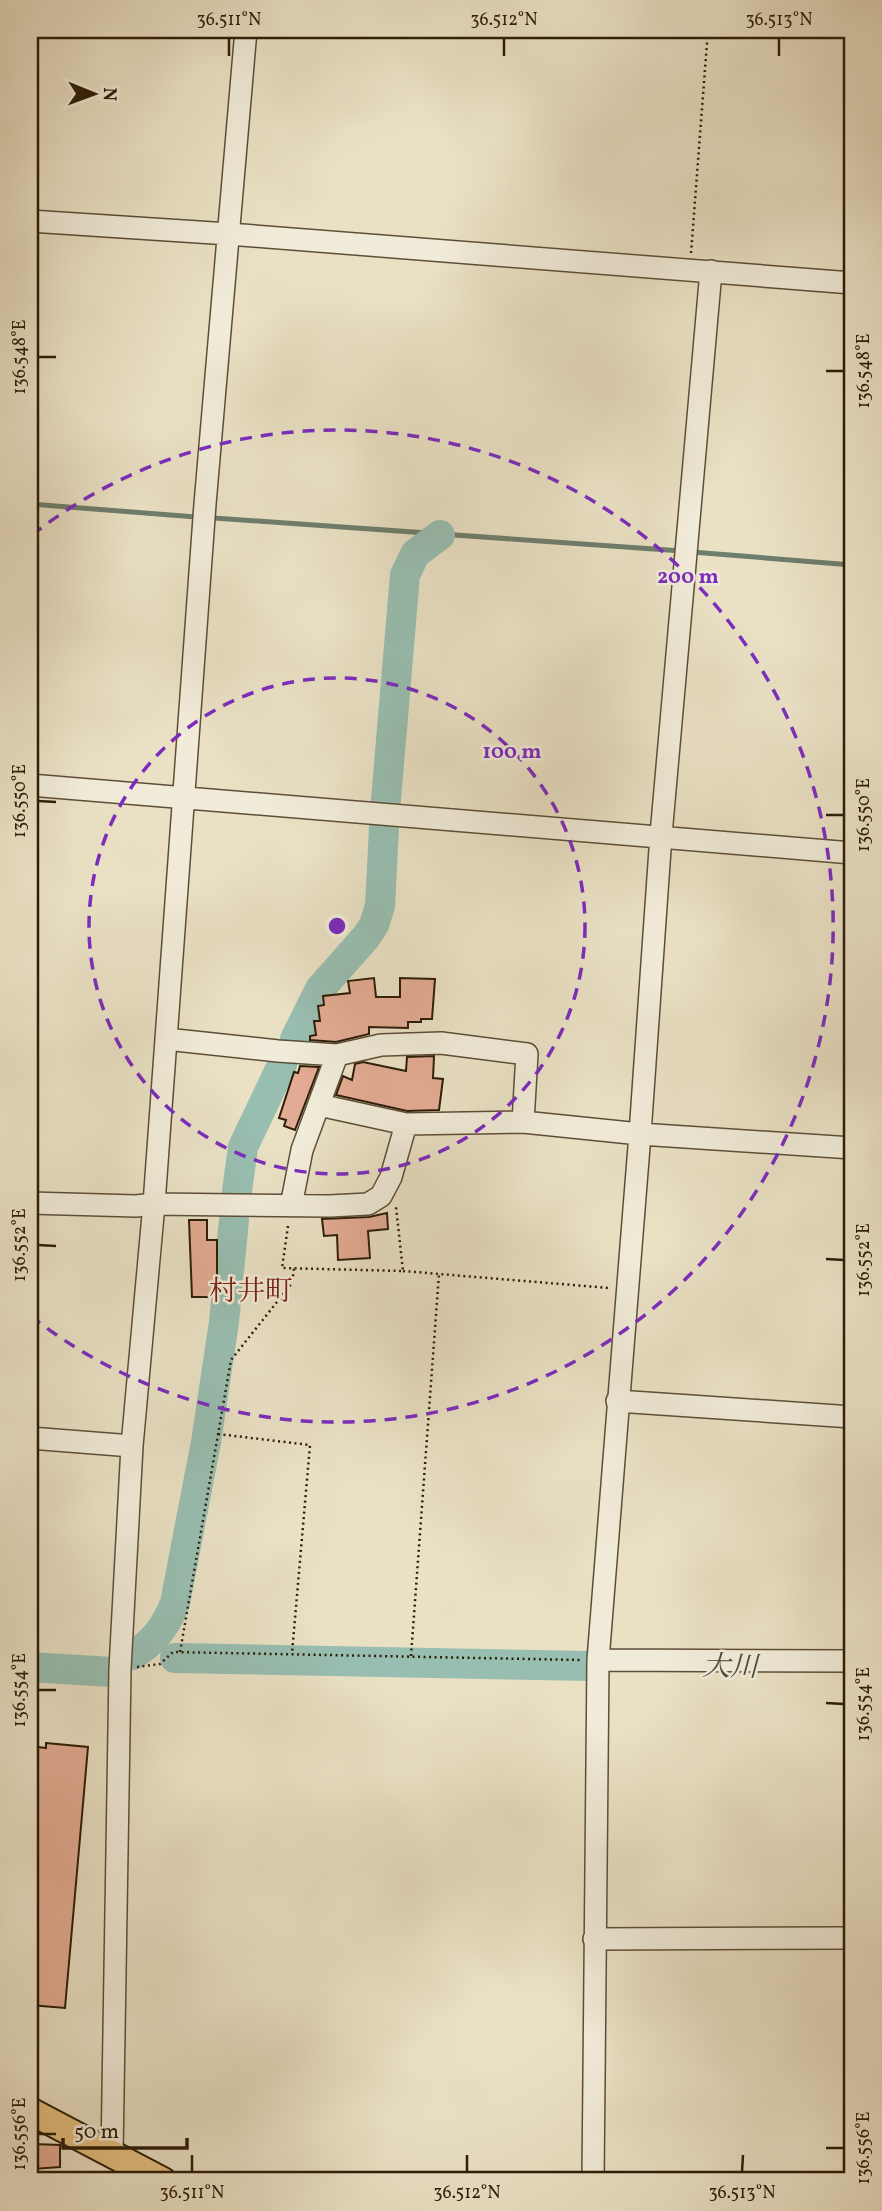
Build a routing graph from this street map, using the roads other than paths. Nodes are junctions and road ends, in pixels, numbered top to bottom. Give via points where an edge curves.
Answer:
1 (246, 30) edge
2 (30, 221) edge
3 (229, 234) junction
4 (711, 271) junction
5 (852, 283) edge
6 (30, 785) edge
7 (184, 798) junction
8 (661, 835) junction
9 (852, 853) edge
10 (166, 1039) junction
11 (337, 1055) junction
12 (319, 1105) junction
13 (523, 1122) junction
14 (406, 1124) junction
15 (640, 1135) junction
16 (852, 1148) edge
17 (30, 1203) edge
18 (155, 1204) junction
19 (291, 1206) junction
20 (617, 1401) junction
21 (852, 1418) edge
22 (30, 1437) edge
23 (132, 1446) junction
24 (598, 1660) junction
25 (852, 1661) edge
26 (852, 1938) edge
27 (594, 1939) junction
28 (30, 2111) edge
29 (112, 2154) junction
30 (163, 2181) edge
31 (593, 2181) edge

1 - 3 street
2 - 3 street
3 - 4 street
3 - 7 street
4 - 5 street
4 - 8 street
6 - 7 street
7 - 8 street
7 - 10 street
8 - 9 street
8 - 15 street
10 - 11 street
10 - 18 street
11 - 12 street
11 - 13 street via 382,1045 441,1043 527,1054
12 - 14 street
12 - 19 street via 302,1150
13 - 14 street
13 - 15 street
14 - 19 street via 381,1196 369,1204
15 - 16 street
15 - 20 street
17 - 18 street
18 - 19 street
18 - 23 street
20 - 21 street
20 - 24 street
22 - 23 street
23 - 29 street via 120,1670
24 - 25 street
24 - 27 street
26 - 27 street
27 - 31 street
28 - 29 main road
29 - 30 main road

